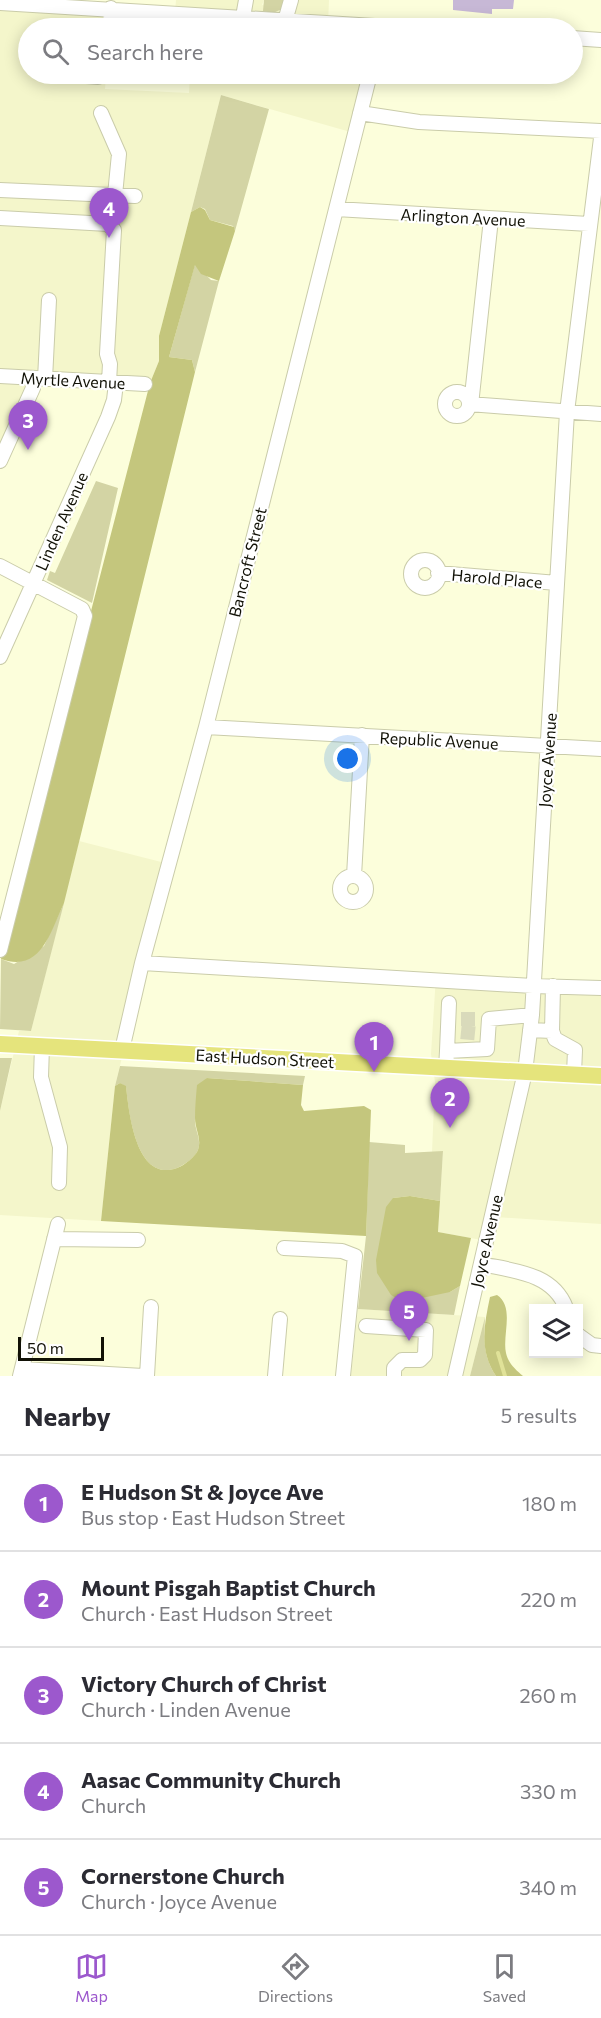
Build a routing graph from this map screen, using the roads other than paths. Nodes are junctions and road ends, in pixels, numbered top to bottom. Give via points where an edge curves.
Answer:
1 (246, 0) edge
2 (291, 0) edge
3 (0, 3) edge
4 (78, 3) edge
5 (111, 8) junction
6 (243, 17) junction
7 (110, 18) edge
8 (254, 18) edge
9 (286, 18) edge
10 (583, 39) edge
11 (601, 40) edge
12 (367, 84) edge
13 (101, 113) dead end
14 (360, 113) junction
15 (601, 131) edge
16 (601, 138) edge
17 (0, 190) edge
18 (115, 195) junction
19 (135, 196) dead end
20 (336, 209) junction
21 (0, 218) edge
22 (491, 219) junction
23 (590, 224) junction
24 (50, 300) dead end
25 (0, 376) edge
26 (39, 378) junction
27 (112, 383) junction
28 (145, 384) dead end
29 (567, 412) junction
30 (601, 414) edge
31 (0, 461) edge
32 (0, 566) edge
33 (438, 573) dead end
34 (33, 583) junction
35 (556, 583) junction
36 (0, 657) edge
37 (206, 727) junction
38 (362, 735) junction
39 (548, 746) junction
40 (601, 749) edge
41 (354, 876) dead end
42 (0, 950) edge
43 (142, 963) junction
44 (533, 986) junction
45 (553, 986) junction
46 (601, 988) edge
47 (449, 1003) dead end
48 (532, 1015) junction
49 (530, 1030) junction
50 (552, 1031) junction
51 (0, 1044) edge
52 (42, 1046) junction
53 (122, 1050) junction
54 (447, 1059) junction
55 (525, 1072) junction
56 (574, 1074) junction
57 (601, 1076) edge
58 (59, 1183) dead end
59 (58, 1224) dead end
60 (54, 1239) junction
61 (138, 1240) dead end
62 (284, 1248) dead end
63 (481, 1264) junction
64 (564, 1304) edge
65 (151, 1307) dead end
66 (280, 1319) dead end
67 (366, 1326) dead end
68 (583, 1338) edge
69 (601, 1346) edge
70 (21, 1373) edge
71 (145, 1376) edge
72 (275, 1376) edge
73 (343, 1376) edge
74 (394, 1376) edge
75 (455, 1376) edge

1 - 6 street
2 - 9 street
3 - 4 street
4 - 5 street
5 - 6 street
5 - 7 street
6 - 8 street
10 - 11 street
12 - 14 street, Bancroft Street
13 - 18 street via 119,154
14 - 15 street via 419,122
14 - 20 street, Bancroft Street
16 - 23 street, Joyce Avenue
17 - 18 street
18 - 19 street
20 - 22 street, Arlington Avenue
20 - 37 street, Bancroft Street
21 - 27 street, Linden Avenue via 108,224 114,230 107,354
22 - 23 street, Arlington Avenue
22 - 29 street via 470,405
23 - 29 street, Joyce Avenue
24 - 26 street
25 - 26 street, Myrtle Avenue
26 - 27 street, Myrtle Avenue
26 - 31 street
27 - 28 street, Myrtle Avenue
27 - 34 street, Linden Avenue via 108,417
29 - 30 street
29 - 35 street, Joyce Avenue
32 - 34 street
33 - 35 street, Harold Place
34 - 36 street, Linden Avenue
34 - 42 street via 82,609 85,616
35 - 39 street, Joyce Avenue
37 - 38 street, Republic Avenue
37 - 43 street, Bancroft Street
38 - 39 street, Republic Avenue
38 - 41 street
39 - 40 street, Republic Avenue
39 - 44 street, Joyce Avenue
43 - 44 street
43 - 53 street, Bancroft Street
44 - 45 street
44 - 48 street, Joyce Avenue
45 - 46 street
45 - 50 street
47 - 54 street via 455,1026
48 - 49 street, Joyce Avenue
48 - 54 street via 485,1026 485,1051
49 - 50 street
49 - 55 street, Joyce Avenue
50 - 56 street via 555,1039 575,1050
51 - 52 main road, East Hudson Street
52 - 53 main road, East Hudson Street
52 - 58 street via 41,1077 60,1148
53 - 54 main road, East Hudson Street
54 - 55 main road, East Hudson Street
55 - 56 main road, East Hudson Street
55 - 63 street, Joyce Avenue
56 - 57 main road, East Hudson Street
59 - 60 street
60 - 61 street
60 - 70 street
62 - 73 street via 342,1251 354,1256
63 - 64 street via 544,1281
63 - 75 street, Joyce Avenue
65 - 71 street
66 - 72 street
67 - 74 street via 426,1330 425,1355 420,1360 402,1360 394,1368
68 - 69 street
70 - 71 street

